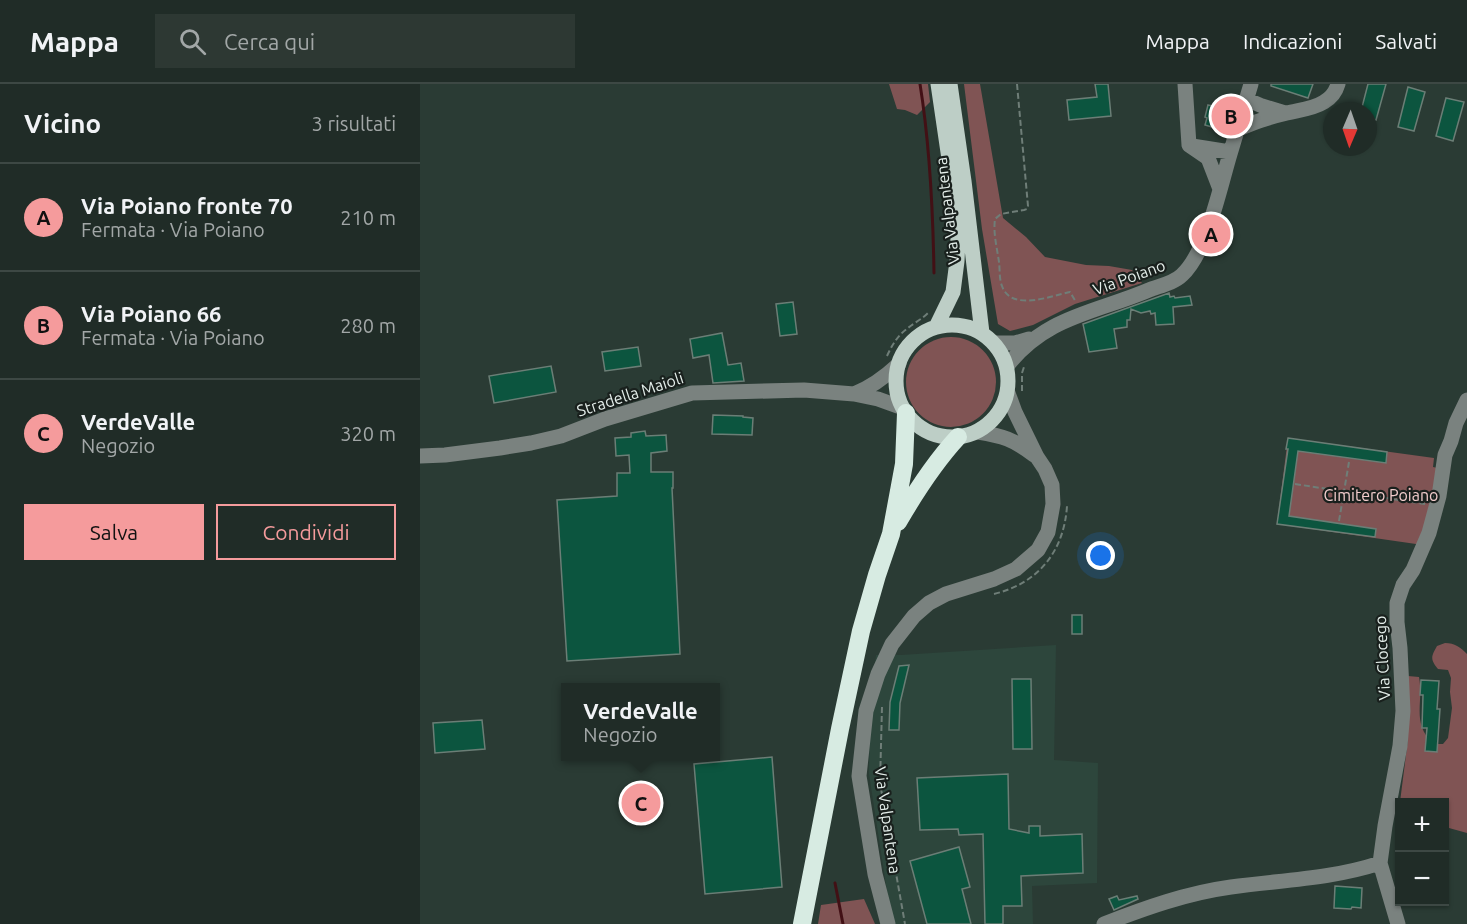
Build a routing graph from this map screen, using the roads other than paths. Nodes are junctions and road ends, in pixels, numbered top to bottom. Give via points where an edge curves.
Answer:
1 (938, 84) edge
2 (950, 84) edge
3 (1185, 84) edge
4 (1251, 84) edge
5 (1338, 84) edge
6 (1246, 99) junction
7 (1285, 113) junction
8 (1237, 130) junction
9 (1189, 145) junction
10 (1230, 152) junction
11 (1220, 189) junction
12 (936, 327) junction
13 (981, 333) junction
14 (1035, 338) junction
15 (994, 343) junction
16 (892, 361) junction
17 (1007, 366) junction
18 (854, 394) junction
19 (1015, 394) junction
20 (1467, 400) edge
21 (904, 410) junction
22 (978, 432) junction
23 (958, 437) junction
24 (420, 456) edge
25 (1037, 457) junction
26 (891, 534) junction
27 (1380, 863) junction
28 (802, 924) edge
29 (888, 924) edge
30 (1104, 924) edge
31 (1398, 924) edge

1 - 12 main road, Via Valpantena via 958,241 953,292
2 - 13 main road, Via Valpantena
3 - 9 street
4 - 6 street, Via Poiano
5 - 7 street via 1324,102
6 - 7 street
6 - 8 street, Via Poiano
7 - 8 street
8 - 10 street, Via Poiano
9 - 10 street
9 - 11 street via 1208,158
10 - 11 street, Via Poiano
11 - 14 street, Via Poiano via 1195,258 1180,277 1083,313
12 - 13 main road, Via Valpantena via 960,326
12 - 16 main road via 917,337
13 - 15 main road, Via Valpantena
14 - 15 street, Via Poiano via 1015,344
14 - 17 street, Via Poiano
15 - 17 main road, Via Valpantena
16 - 18 street via 886,377
16 - 21 main road
17 - 19 main road, Via Valpantena
18 - 21 street, Stradella Maioli
18 - 24 street, Stradella Maioli via 804,390 692,393 531,443
19 - 22 main road, Via Valpantena
19 - 25 street, Via Valpantena via 1015,412
20 - 27 street, Via Clocego via 1445,455 1429,533 1397,603 1403,711
21 - 23 main road, Via Valpantena via 929,432
21 - 26 highway via 904,464
22 - 23 main road, Via Valpantena
22 - 25 street, Via Valpantena via 1018,443
23 - 26 highway via 940,456
25 - 29 street, Via Valpantena via 1052,485 1053,504 1048,532 1038,550 1016,568 946,594 914,616 892,645 866,711 859,776 875,874
26 - 28 highway via 861,631
27 - 30 street via 1321,877 1202,891
27 - 31 street, Via Clocego

